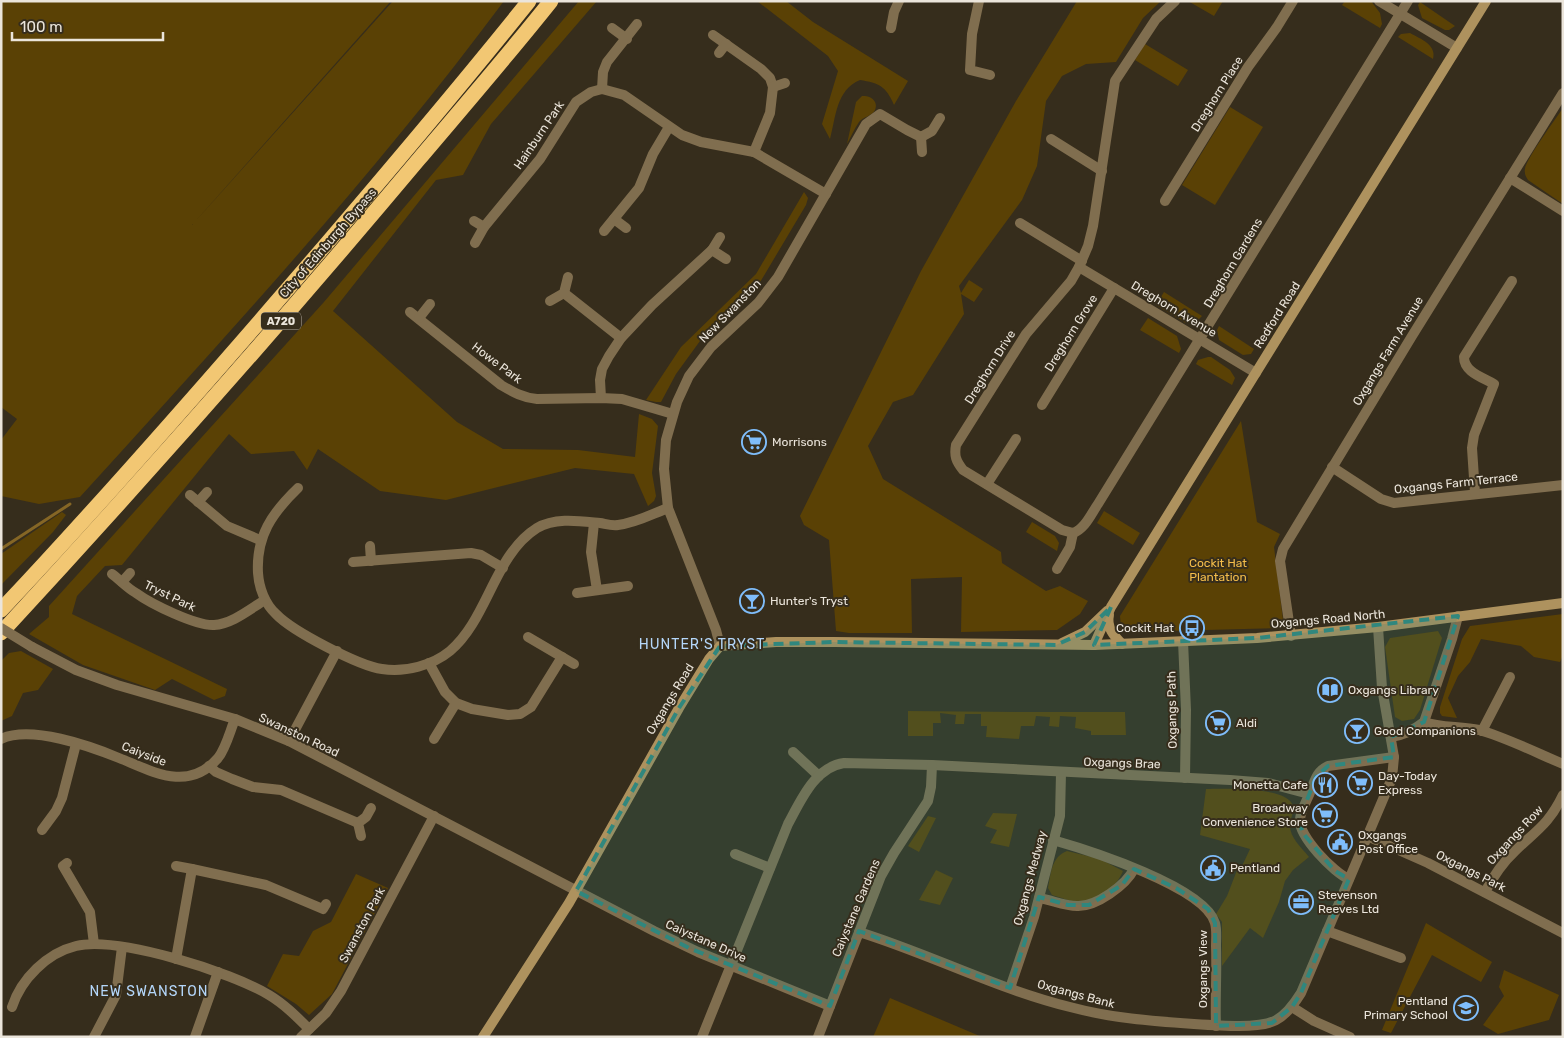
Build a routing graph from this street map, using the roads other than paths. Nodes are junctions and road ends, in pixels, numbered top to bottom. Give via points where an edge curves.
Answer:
1 (528, 1) edge
2 (552, 1) edge
3 (899, 1) edge
4 (979, 1) edge
5 (1175, 1) edge
6 (1293, 1) edge
7 (1379, 1) edge
8 (1408, 1) edge
9 (1486, 1) edge
10 (1399, 15) junction
11 (637, 24) dead end
12 (612, 28) dead end
13 (890, 28) dead end
14 (713, 35) dead end
15 (627, 38) junction
16 (726, 44) junction
17 (1457, 48) junction
18 (719, 53) dead end
19 (990, 75) dead end
20 (785, 82) dead end
21 (773, 87) junction
22 (602, 89) junction
23 (1563, 93) edge
24 (940, 118) dead end
25 (668, 127) junction
26 (921, 137) junction
27 (1051, 139) dead end
28 (754, 152) junction
29 (922, 152) dead end
30 (1102, 171) junction
31 (1510, 178) junction
32 (826, 194) junction
33 (1165, 201) dead end
34 (1563, 212) edge
35 (614, 220) junction
36 (474, 221) dead end
37 (1020, 223) dead end
38 (484, 227) junction
39 (626, 228) dead end
40 (604, 231) dead end
41 (720, 237) dead end
42 (475, 243) dead end
43 (712, 250) junction
44 (726, 259) dead end
45 (1081, 264) junction
46 (568, 277) dead end
47 (1512, 282) dead end
48 (1114, 288) junction
49 (564, 293) junction
50 (550, 301) dead end
51 (430, 304) dead end
52 (410, 312) dead end
53 (419, 318) junction
54 (621, 338) junction
55 (1201, 340) junction
56 (1256, 373) junction
57 (601, 398) junction
58 (1042, 406) dead end
59 (673, 414) junction
60 (1016, 439) dead end
61 (1332, 467) junction
62 (987, 484) junction
63 (1563, 485) edge
64 (298, 488) dead end
65 (207, 492) dead end
66 (1474, 493) junction
67 (190, 495) dead end
68 (198, 502) junction
69 (668, 508) junction
70 (594, 522) junction
71 (1073, 533) junction
72 (260, 540) junction
73 (370, 546) dead end
74 (371, 561) junction
75 (353, 562) dead end
76 (503, 568) junction
77 (1058, 569) dead end
78 (130, 573) dead end
79 (112, 574) dead end
80 (122, 582) junction
81 (628, 586) dead end
82 (597, 590) junction
83 (577, 593) dead end
84 (265, 600) junction
85 (1563, 604) edge
86 (1111, 607) junction
87 (1, 610) edge
88 (1458, 616) junction
89 (1, 628) edge
90 (1378, 628) junction
91 (1, 633) edge
92 (1291, 636) junction
93 (528, 637) dead end
94 (1183, 641) junction
95 (1122, 644) junction
96 (1056, 645) junction
97 (720, 646) junction
98 (1094, 646) junction
99 (337, 651) junction
100 (562, 657) junction
101 (429, 663) junction
102 (574, 664) dead end
103 (1510, 677) dead end
104 (456, 703) junction
105 (235, 720) junction
106 (1424, 722) junction
107 (1482, 731) junction
108 (1391, 737) junction
109 (1, 739) edge
110 (434, 739) dead end
111 (289, 741) junction
112 (76, 744) junction
113 (793, 752) dead end
114 (1394, 757) junction
115 (1563, 764) edge
116 (932, 765) junction
117 (209, 766) junction
118 (1061, 773) junction
119 (819, 776) junction
120 (1185, 778) junction
121 (1309, 794) junction
122 (1563, 794) edge
123 (370, 808) dead end
124 (434, 816) junction
125 (358, 824) junction
126 (42, 830) dead end
127 (361, 836) dead end
128 (1367, 836) junction
129 (1053, 840) junction
130 (735, 854) dead end
131 (67, 863) dead end
132 (176, 866) dead end
133 (770, 868) junction
134 (192, 869) junction
135 (1134, 869) junction
136 (1349, 879) junction
137 (576, 891) junction
138 (1485, 892) junction
139 (1039, 898) junction
140 (326, 904) dead end
141 (1327, 931) junction
142 (858, 932) junction
143 (1563, 933) edge
144 (94, 944) junction
145 (122, 947) junction
146 (1401, 958) dead end
147 (176, 959) junction
148 (730, 965) junction
149 (218, 972) junction
150 (1010, 988) junction
151 (11, 1002) dead end
152 (830, 1006) junction
153 (1292, 1007) junction
154 (1216, 1026) junction
155 (309, 1029) junction
156 (94, 1037) edge
157 (195, 1037) edge
158 (301, 1037) edge
159 (483, 1037) edge
160 (702, 1037) edge
161 (818, 1037) edge
162 (1350, 1037) edge

1 - 87 highway, City of Edinburgh Bypass / A720 via 365,200 126,475
2 - 91 highway, City of Edinburgh Bypass / A720 via 227,383
3 - 13 street
4 - 19 street via 972,34 970,70
5 - 30 street, Dreghorn Drive via 1156,19 1115,82
6 - 33 street, Dreghorn Place
7 - 10 street
8 - 10 street, Dreghorn Gardens
9 - 17 main road, Redford Road
10 - 17 street
10 - 55 street, Dreghorn Gardens
11 - 15 street
12 - 15 street
14 - 16 street
15 - 22 street via 607,62
16 - 18 street
16 - 21 street via 761,69
17 - 56 main road, Redford Road
20 - 21 street
21 - 28 street via 770,113
22 - 25 street via 624,95
22 - 38 street, Hainburn Park via 590,92 576,102 540,159
23 - 31 street, Oxgangs Farm Avenue
24 - 26 street via 932,131
25 - 28 street via 701,142
25 - 35 street via 639,188
26 - 29 street
26 - 32 street, New Swanston via 880,114 862,129
27 - 30 street
28 - 32 street
30 - 45 street, Dreghorn Drive via 1090,239
31 - 34 street
31 - 61 street, Oxgangs Farm Avenue
32 - 59 street, New Swanston via 767,292 710,347 689,376
35 - 39 street
35 - 40 street
36 - 38 street
37 - 45 street
38 - 42 street, Hainburn Park
41 - 43 street
43 - 44 street
43 - 54 street
45 - 48 street, Dreghorn Avenue
45 - 62 street, Dreghorn Drive via 1026,334 956,445 957,462 963,470
46 - 49 street
47 - 66 street via 1464,357 1468,369 1494,384 1474,436
48 - 55 street, Dreghorn Avenue
48 - 58 street, Dreghorn Grove via 1046,389
49 - 50 street
49 - 54 street
51 - 53 street
52 - 53 street, Howe Park
53 - 57 street, Howe Park via 515,394 527,398
54 - 57 street via 602,369
55 - 56 street, Dreghorn Avenue
55 - 71 street, Dreghorn Gardens via 1085,524
56 - 86 main road, Redford Road
57 - 59 street, Howe Park via 622,399
59 - 69 street, New Swanston via 666,440 664,469
60 - 62 street
61 - 66 street, Oxgangs Farm Terrace via 1387,502
61 - 92 street, Oxgangs Farm Avenue via 1281,554
62 - 71 street, Dreghorn Drive via 1062,530
63 - 66 street, Oxgangs Farm Terrace
64 - 72 street via 277,502
65 - 68 street
67 - 68 street
68 - 72 street via 227,526
69 - 70 street via 617,526
69 - 97 street, New Swanston
70 - 76 street via 569,520 537,528 518,544
70 - 82 street via 592,552
71 - 77 street via 1070,547
72 - 84 street via 258,581
73 - 74 street
74 - 75 street
74 - 76 street via 471,553
76 - 101 street via 466,634 449,651
78 - 80 street, Tryst Park
79 - 80 street, Tryst Park
80 - 84 street, Tryst Park via 156,605 200,624 229,622
81 - 82 street
82 - 83 street
84 - 99 street via 290,626
85 - 88 main road, Oxgangs Road North
86 - 95 main road via 1109,628
86 - 96 main road via 1085,632
86 - 98 main road, Redford Road
88 - 90 main road, Oxgangs Road North
88 - 106 street
89 - 105 street, Swanston Road, bridge via 76,670
90 - 92 main road, Oxgangs Road North
90 - 108 street, Oxgangs Bank via 1382,688
92 - 94 main road, Oxgangs Road North
93 - 100 street
94 - 95 main road, Oxgangs Road North
94 - 120 street, Oxgangs Path
95 - 98 main road, Oxgangs Road North
96 - 97 main road via 776,642
96 - 98 main road
97 - 137 main road, Oxgangs Road via 674,717
99 - 101 street via 382,669 406,670
99 - 111 street
100 - 102 street
100 - 104 street via 531,707 520,714 472,709
101 - 104 street via 441,686
103 - 107 street
104 - 110 street
105 - 111 street, Swanston Road
105 - 117 street via 219,756
106 - 107 street
106 - 108 street via 1416,729
107 - 115 street
108 - 114 street, Oxgangs Bank
109 - 112 street, Caiyside via 27,733
111 - 124 street, Swanston Road
112 - 117 street, Caiyside via 165,776 187,776
112 - 126 street via 62,798
113 - 119 street
114 - 121 street via 1328,766 1318,773
114 - 128 street, Oxgangs Bank via 1392,778
116 - 118 street, Oxgangs Brae
116 - 119 street, Oxgangs Brae via 844,763 830,766
116 - 142 street, Caiystane Gardens via 928,801 887,864
117 - 125 street via 232,779 281,790
118 - 120 street, Oxgangs Brae
118 - 129 street, Oxgangs Medway via 1061,808
119 - 133 street via 793,815
120 - 121 street, Oxgangs Brae via 1268,783
121 - 136 street via 1300,818 1302,832 1335,871
122 - 138 street, Oxgangs Row via 1546,824 1505,861
123 - 125 street
124 - 137 street, Swanston Road
124 - 155 street, Swanston Park via 341,991 326,1013
125 - 127 street
128 - 136 street, Oxgangs Bank
128 - 138 street, Oxgangs Park
129 - 135 street, Oxgangs View via 1108,857
129 - 139 street, Oxgangs Medway
130 - 133 street
131 - 144 street via 63,866 90,912
132 - 134 street
133 - 148 street
134 - 140 street via 266,885 323,909
134 - 147 street
135 - 139 street via 1122,885 1089,905 1079,907
135 - 154 street, Oxgangs View via 1176,888 1208,909 1215,924
136 - 141 street, Oxgangs Bank
137 - 148 street, Caiystane Drive
137 - 159 main road, Oxgangs Road
138 - 143 street, Oxgangs Park
139 - 150 street, Oxgangs Medway
141 - 146 street
141 - 153 street, Oxgangs Bank
142 - 150 street, Oxgangs Bank
142 - 152 street, Caiystane Gardens
144 - 145 street
144 - 151 street via 75,946 45,961
145 - 147 street
145 - 156 street via 116,995
147 - 149 street
148 - 152 street, Caiystane Drive
148 - 160 street
149 - 155 street via 268,994
149 - 157 street
150 - 154 street, Oxgangs Bank via 1070,1007 1130,1020
152 - 161 street, Caiystane Gardens
153 - 154 street, Oxgangs Bank via 1278,1020 1260,1026
153 - 162 street via 1314,1022
155 - 158 street, Swanston Park

